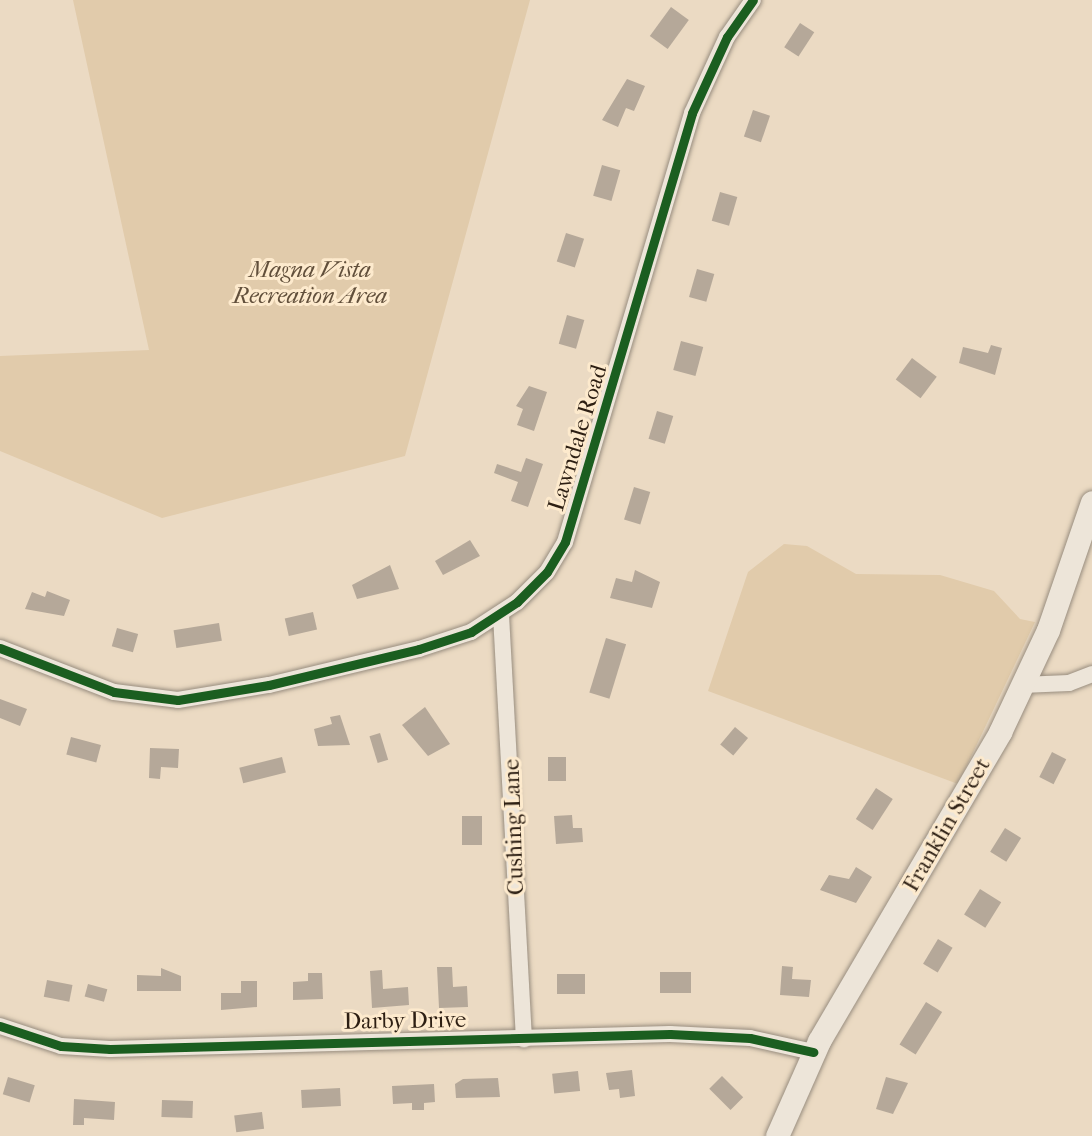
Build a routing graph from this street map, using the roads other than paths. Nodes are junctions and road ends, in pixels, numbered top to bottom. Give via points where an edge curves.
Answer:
1 (753, 0) edge
2 (1092, 502) edge
3 (501, 615) junction
4 (0, 648) edge
5 (1092, 674) edge
6 (1022, 685) junction
7 (0, 1026) edge
8 (524, 1038) junction
9 (813, 1052) junction
10 (777, 1136) edge

1 - 3 street, Lawndale Road via 727,37 692,113 565,542 539,581
2 - 6 street, Franklin Street via 1048,630
3 - 4 street, Lawndale Road via 471,632 419,649 269,685 178,700 114,692
3 - 8 street, Cushing Lane
5 - 6 street via 1069,683
6 - 9 street, Franklin Street via 952,821
7 - 8 street, Darby Drive via 61,1046 110,1049
8 - 9 street, Darby Drive via 670,1034 751,1038
9 - 10 street, Franklin Street

